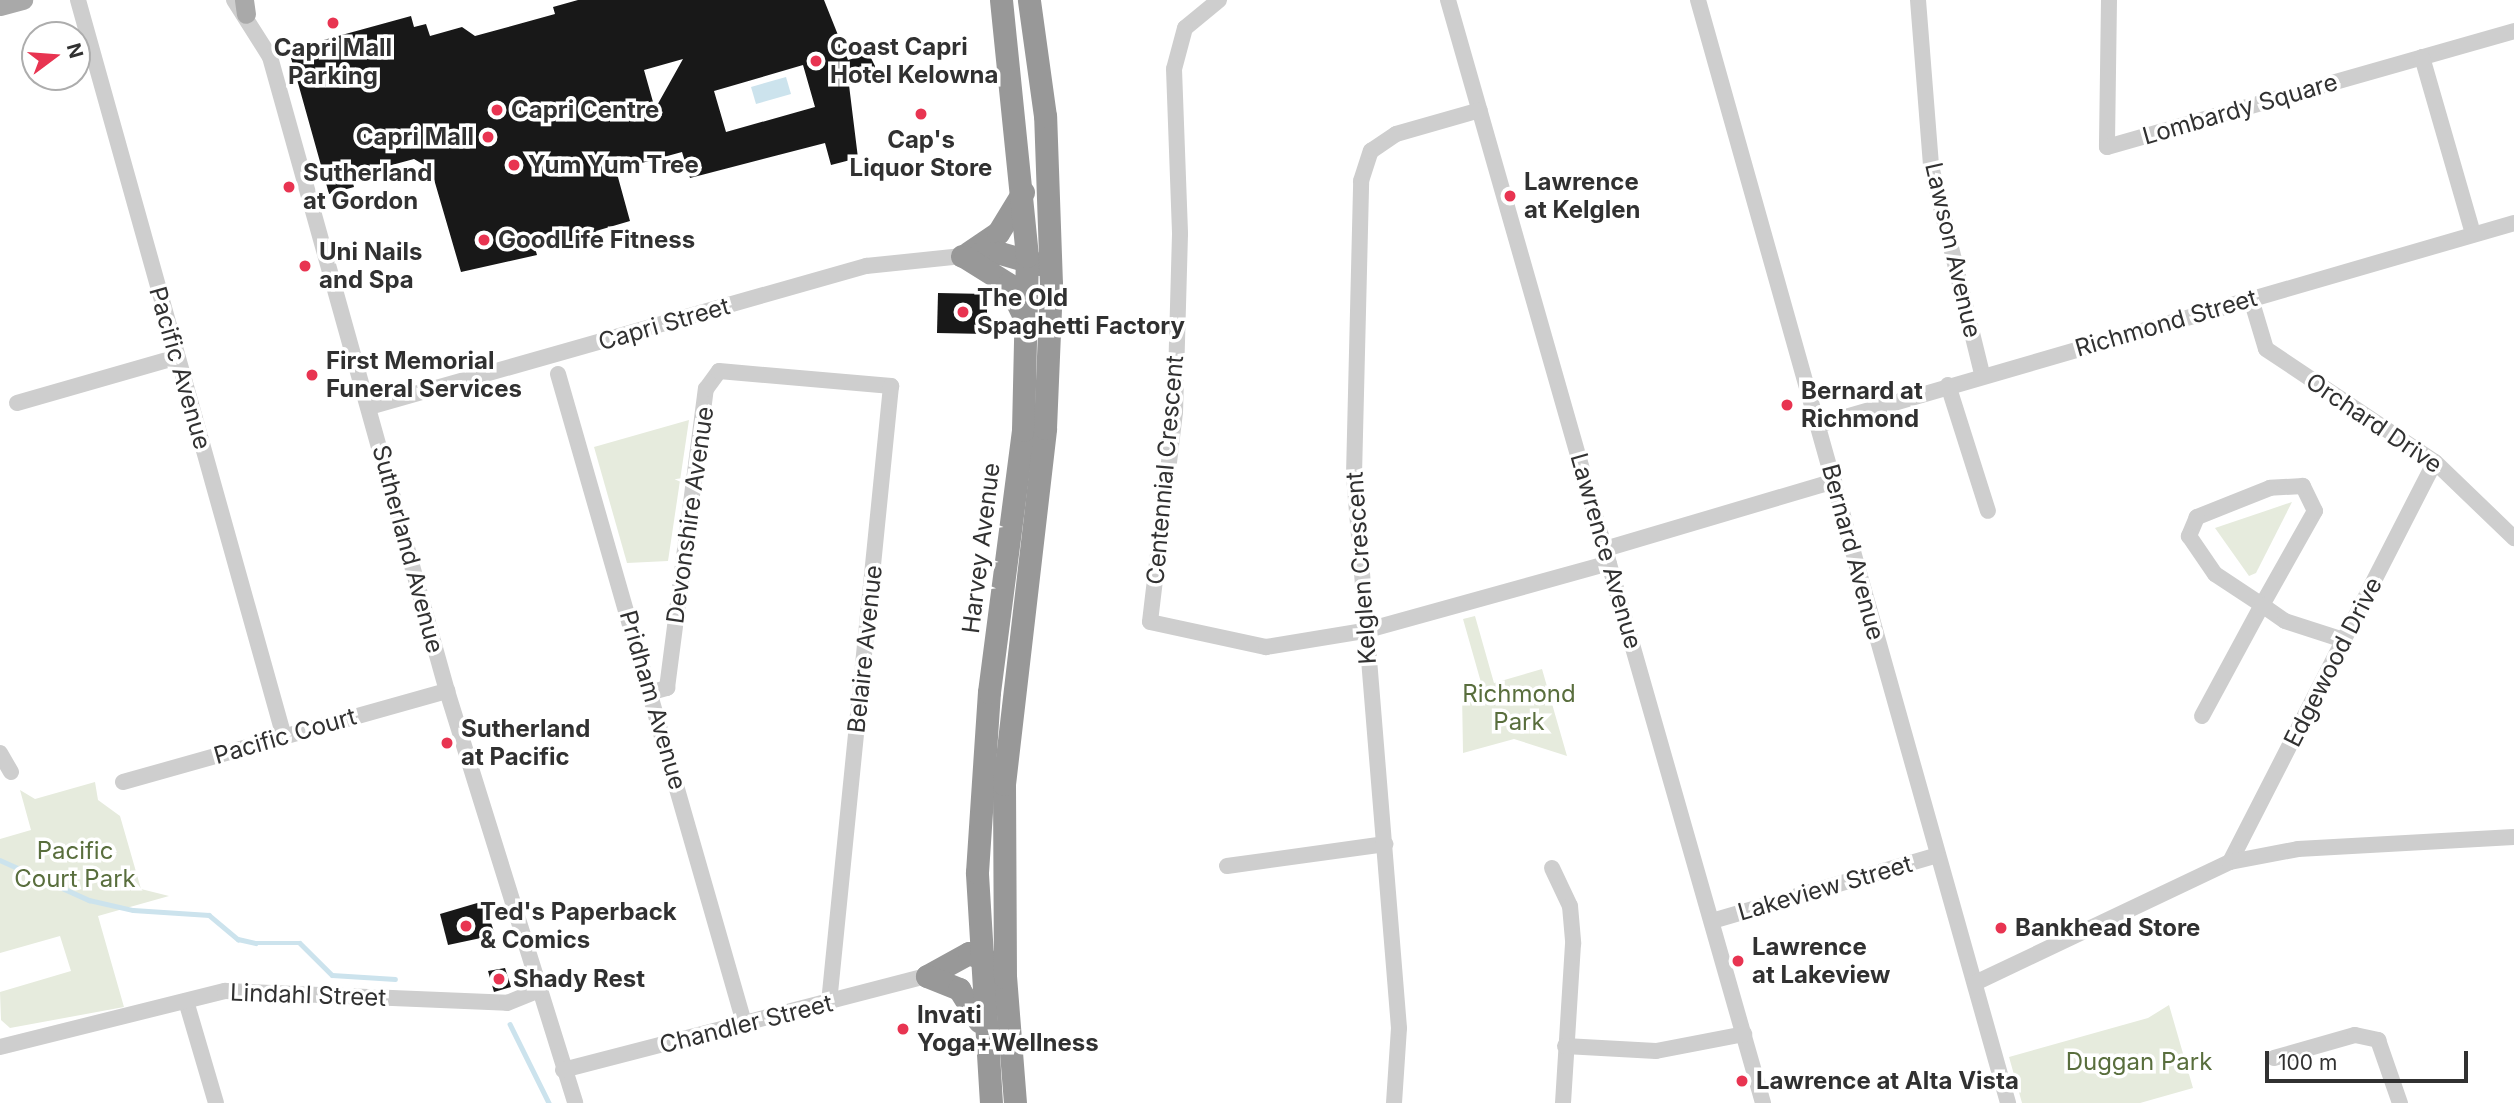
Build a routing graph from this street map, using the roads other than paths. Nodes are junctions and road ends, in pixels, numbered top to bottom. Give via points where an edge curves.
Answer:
1 (23, 0) edge
2 (78, 0) edge
3 (1001, 0) edge
4 (1029, 0) edge
5 (1219, 0) edge
6 (1448, 0) edge
7 (1698, 0) edge
8 (1918, 0) edge
9 (2109, 0) edge
10 (241, 5) edge
11 (0, 6) edge
12 (2514, 30) edge
13 (2422, 57) junction
14 (1480, 110) junction
15 (1023, 192) junction
16 (2514, 223) edge
17 (2473, 234) junction
18 (962, 256) junction
19 (1027, 256) junction
20 (1051, 284) junction
21 (2251, 299) junction
22 (1026, 319) junction
23 (177, 357) junction
24 (558, 374) dead end
25 (1982, 374) junction
26 (801, 376) joint
27 (1948, 385) junction
28 (17, 402) dead end
29 (369, 407) junction
30 (1818, 425) junction
31 (2435, 462) junction
32 (1833, 481) junction
33 (1987, 511) dead end
34 (2514, 538) edge
35 (1607, 556) junction
36 (2262, 605) junction
37 (1364, 631) junction
38 (2344, 640) junction
39 (447, 691) junction
40 (652, 692) junction
41 (2202, 716) dead end
42 (284, 737) junction
43 (0, 754) edge
44 (11, 772) dead end
45 (123, 782) dead end
46 (2514, 837) edge
47 (1385, 844) junction
48 (1937, 855) junction
49 (2230, 862) junction
50 (1227, 866) dead end
51 (1552, 868) dead end
52 (1712, 921) junction
53 (978, 953) junction
54 (927, 976) junction
55 (1005, 977) junction
56 (1975, 983) junction
57 (537, 991) junction
58 (186, 1000) junction
59 (829, 1003) junction
60 (745, 1026) junction
61 (982, 1028) junction
62 (1744, 1034) junction
63 (0, 1046) edge
64 (1565, 1046) junction
65 (2274, 1058) dead end
66 (564, 1070) junction
67 (216, 1103) edge
68 (575, 1103) edge
69 (991, 1103) edge
70 (1015, 1103) edge
71 (1394, 1103) edge
72 (1563, 1103) edge
73 (1763, 1103) edge
74 (2008, 1103) edge
75 (2400, 1103) edge

1 - 11 main road
2 - 23 street, Pacific Avenue
3 - 15 highway, Harvey Avenue
4 - 20 highway, Harvey Avenue via 1045,116
5 - 37 street, Centennial Crescent via 1185,28 1174,69 1180,234 1175,412 1150,622 1266,647
6 - 14 street, Lawrence Avenue
7 - 30 street, Bernard Avenue
8 - 25 street, Lawson Avenue via 1931,166
9 - 13 street, Lombardy Square via 2107,147
10 - 29 street, Sutherland Avenue via 270,57
12 - 13 street, Lombardy Square
13 - 17 street
14 - 35 street, Lawrence Avenue
14 - 37 street, Kelglen Crescent via 1396,134 1371,151 1361,181 1354,475
15 - 18 highway via 998,233
15 - 19 highway, Harvey Avenue
16 - 17 street, Richmond Street
17 - 21 street, Richmond Street
18 - 19 highway
18 - 22 highway via 1008,284
18 - 29 street, Capri Street via 866,266
19 - 20 highway
19 - 22 highway, Harvey Avenue
20 - 55 highway, Harvey Avenue via 1042,466 1004,784
21 - 25 street, Richmond Street
21 - 31 street, Orchard Drive via 2266,349
22 - 53 highway, Harvey Avenue via 1023,430 984,740
23 - 28 street
23 - 42 street, Pacific Avenue
24 - 40 street, Pridham Avenue
25 - 27 street, Richmond Street
26 - 40 street, Devonshire Avenue via 719,371 706,389 667,688
26 - 59 street, Belaire Avenue via 891,386
27 - 30 street, Richmond Street
27 - 33 street
29 - 39 street, Sutherland Avenue
30 - 32 street, Bernard Avenue
31 - 34 street, Orchard Drive
31 - 38 street, Edgewood Drive
32 - 35 street
32 - 48 street, Bernard Avenue
35 - 37 street
35 - 52 street, Lawrence Avenue
36 - 36 street via 2215,574 2189,536 2197,517 2270,488 2303,486 2315,511
36 - 38 street via 2285,621
36 - 41 street
37 - 47 street, Kelglen Crescent
38 - 49 street, Edgewood Drive
39 - 42 street, Pacific Court
39 - 57 street, Sutherland Avenue
40 - 60 street, Pridham Avenue
42 - 45 street, Pacific Court
43 - 44 street
46 - 49 street via 2298,849
47 - 50 street
47 - 71 street, Kelglen Crescent via 1399,1028
48 - 52 street, Lakeview Street
48 - 56 street, Bernard Avenue
49 - 56 street
51 - 64 street via 1570,906 1572,931
52 - 62 street, Lawrence Avenue
53 - 54 highway
53 - 55 highway
53 - 61 highway, Harvey Avenue
54 - 59 street, Chandler Street
54 - 61 highway via 959,989
55 - 70 highway, Harvey Avenue
56 - 74 street, Bernard Avenue
57 - 58 street, Lindahl Street via 507,1003 225,991
57 - 66 street, Sutherland Avenue
58 - 63 street, Lindahl Street
58 - 67 street
59 - 60 street, Chandler Street
60 - 66 street, Chandler Street
61 - 69 highway, Harvey Avenue
62 - 64 street via 1656,1051
62 - 73 street, Lawrence Avenue
64 - 72 street
65 - 75 street via 2355,1035 2378,1040
66 - 68 street, Sutherland Avenue

